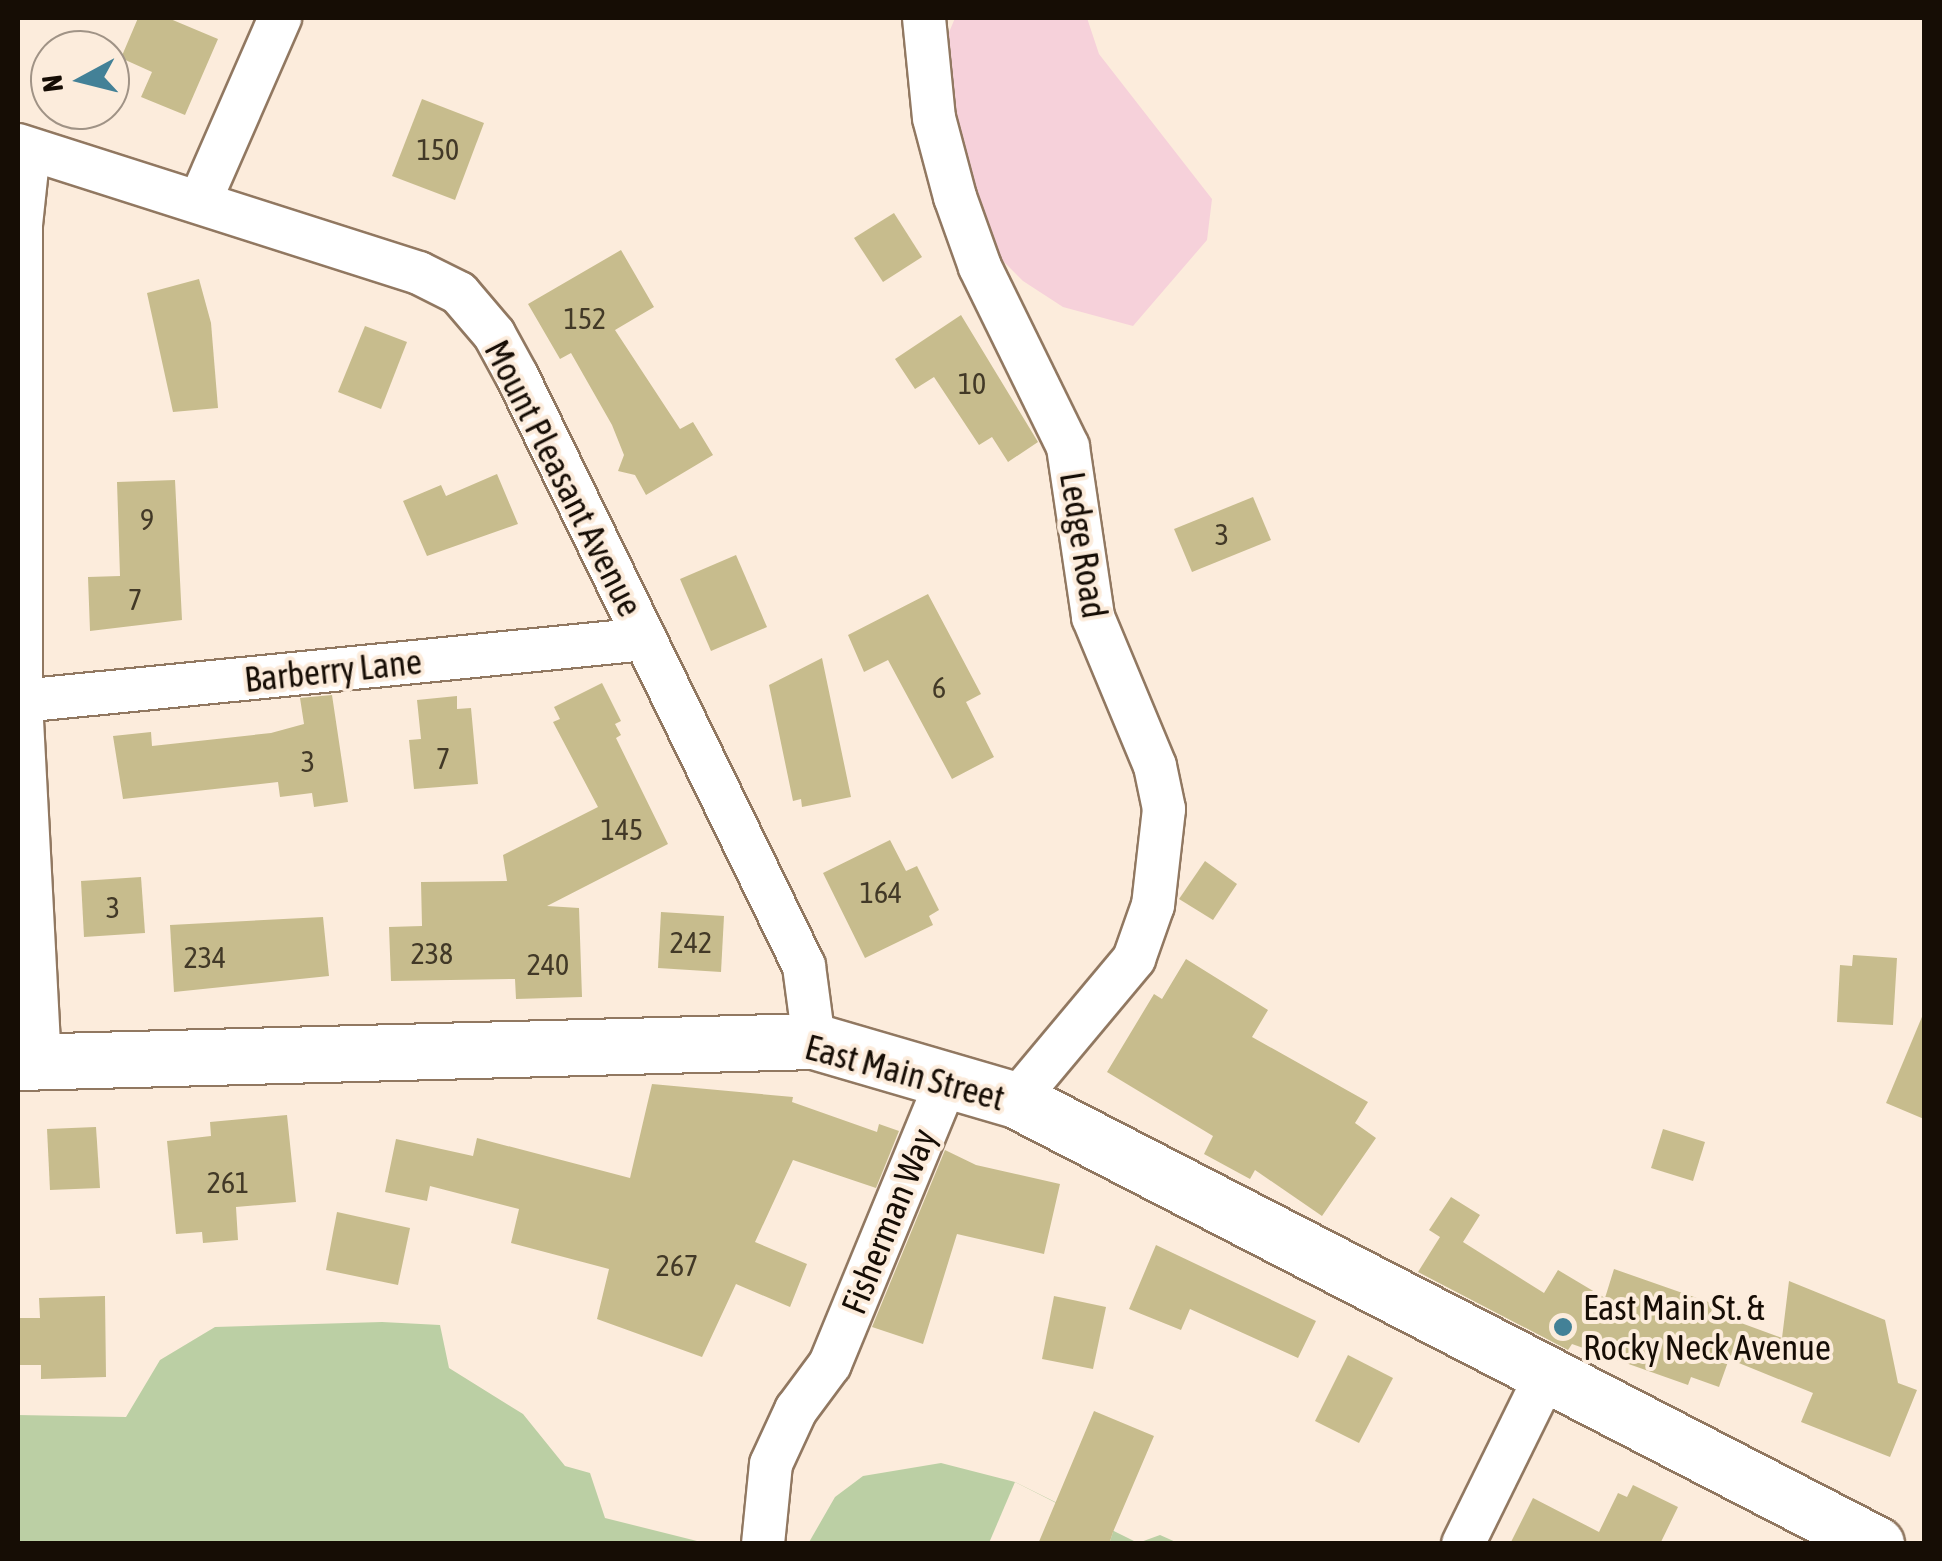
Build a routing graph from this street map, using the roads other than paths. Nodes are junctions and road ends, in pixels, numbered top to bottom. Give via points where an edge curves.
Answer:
1 (280, 18) edge
2 (924, 18) edge
3 (23, 148) edge
4 (200, 200) junction
5 (645, 639) junction
6 (21, 701) junction
7 (814, 1041) junction
8 (29, 1063) edge
9 (948, 1078) junction
10 (1016, 1100) junction
11 (1546, 1374) junction
12 (763, 1544) edge
13 (1463, 1544) edge
14 (1876, 1544) edge

1 - 4 street
2 - 10 street, Ledge Road via 934,118 956,197 980,267 1068,447 1093,618 1156,766 1164,809 1156,890 1134,959
3 - 4 street, Mount Pleasant Avenue
3 - 6 street
4 - 5 street, Mount Pleasant Avenue via 419,273 459,293 518,376
5 - 6 street, Barberry Lane
5 - 7 street, Mount Pleasant Avenue via 804,966
6 - 8 street
7 - 8 main road, East Main Street
7 - 9 main road, East Main Street
9 - 10 main road, East Main Street
9 - 12 street, Fisherman Way via 830,1364 796,1410 771,1464
10 - 11 main road, East Main Street
11 - 13 street
11 - 14 main road, East Main Street

